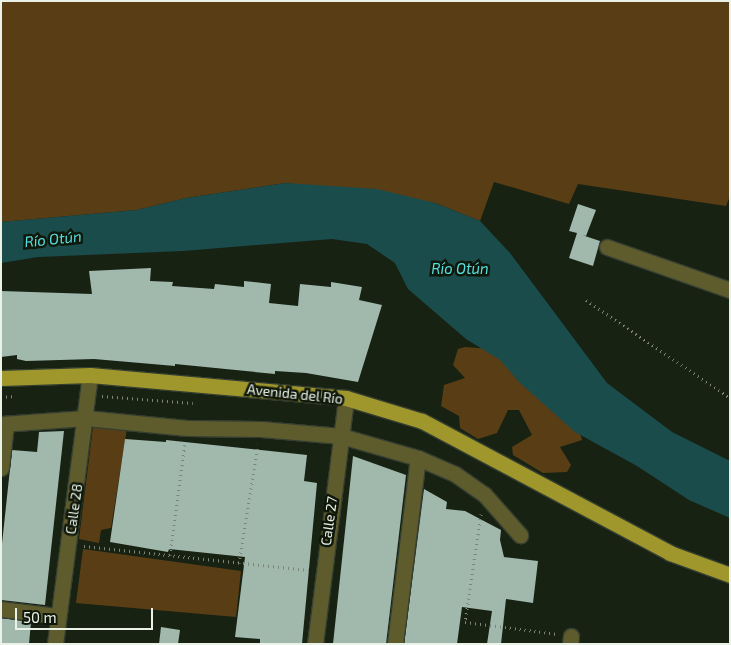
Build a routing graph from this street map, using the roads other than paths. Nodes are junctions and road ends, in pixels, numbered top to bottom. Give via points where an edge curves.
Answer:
1 (607, 248) dead end
2 (730, 290) edge
3 (90, 375) junction
4 (1, 378) edge
5 (346, 398) junction
6 (86, 418) junction
7 (4, 424) edge
8 (341, 436) junction
9 (418, 458) junction
10 (1, 468) edge
11 (520, 535) dead end
12 (730, 575) edge
13 (1, 609) edge
14 (58, 616) junction
15 (55, 644) edge
16 (315, 644) edge
17 (395, 644) edge

1 - 2 street
3 - 4 main road, Avenida del Río
3 - 5 main road, Avenida del Río
3 - 6 street, Calle 28
5 - 8 street, Calle 27
5 - 12 main road, Avenida del Río via 422,421 670,553
6 - 7 street
6 - 8 street via 187,428 261,429
6 - 14 street, Calle 28
7 - 10 street
8 - 9 street
8 - 16 street, Calle 27
9 - 11 street via 455,474 484,494
9 - 17 street
13 - 14 street
14 - 15 street, Calle 28

